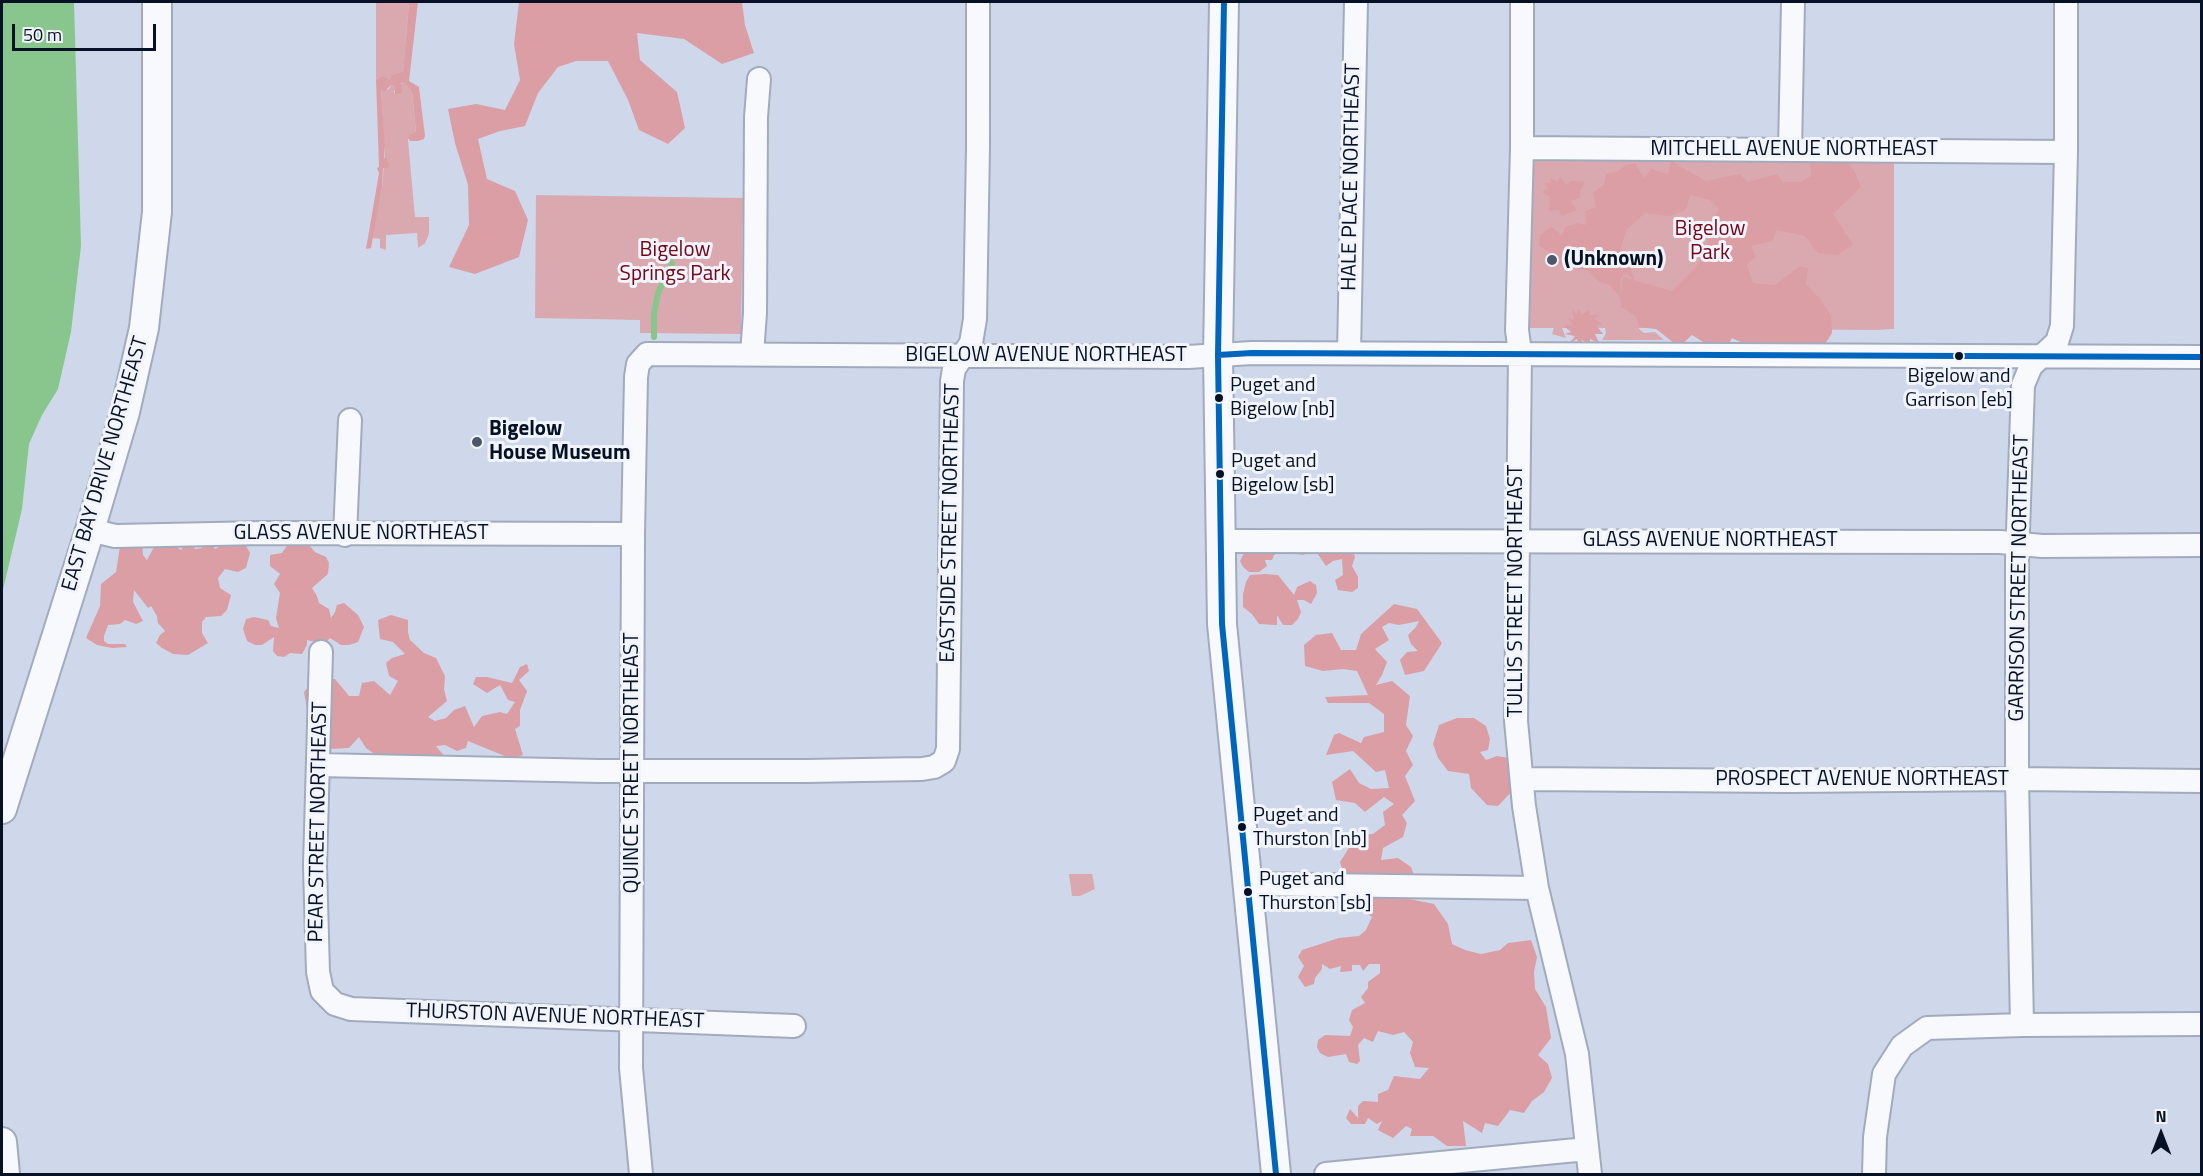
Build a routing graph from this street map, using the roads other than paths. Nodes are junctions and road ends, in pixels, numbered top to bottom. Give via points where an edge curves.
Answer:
1 (157, 2) edge
2 (978, 2) edge
3 (1224, 2) edge
4 (1356, 2) edge
5 (1522, 2) edge
6 (1793, 2) edge
7 (2066, 2) edge
8 (759, 79) dead end
9 (1522, 148) junction
10 (1790, 150) junction
11 (2066, 152) junction
12 (1348, 353) junction
13 (1520, 353) junction
14 (647, 354) joint
15 (752, 354) junction
16 (1218, 355) junction
17 (2045, 355) junction
18 (961, 356) junction
19 (2202, 357) edge
20 (350, 420) dead end
21 (90, 530) junction
22 (633, 534) junction
23 (345, 535) junction
24 (1516, 540) junction
25 (1219, 541) junction
26 (2019, 543) junction
27 (2202, 545) edge
28 (321, 652) dead end
29 (318, 765) junction
30 (632, 770) junction
31 (1522, 779) junction
32 (2017, 779) junction
33 (2202, 781) edge
34 (2, 809) edge
35 (1247, 884) junction
36 (1537, 888) junction
37 (322, 991) joint
38 (632, 1020) junction
39 (2202, 1024) edge
40 (2022, 1025) junction
41 (794, 1026) dead end
42 (2, 1142) edge
43 (1587, 1149) junction
44 (5, 1174) edge
45 (641, 1174) edge
46 (1276, 1174) edge
47 (1326, 1174) edge
48 (1590, 1174) edge
49 (1874, 1174) edge

1 - 21 street, EAST BAY DRIVE NORTHEAST via 157,212 152,269 136,372
2 - 18 street, EASTSIDE STREET NORTHEAST via 975,319 971,343
3 - 16 street
4 - 12 street, HALE PLACE NORTHEAST
5 - 9 street, TULLIS STREET NORTHEAST
6 - 10 street
7 - 11 street, GARRISON STREET NORTHEAST
8 - 15 street
9 - 10 street, MITCHELL AVENUE NORTHEAST
9 - 13 street, TULLIS STREET NORTHEAST via 1517,330
10 - 11 street, MITCHELL AVENUE NORTHEAST
11 - 17 street, GARRISON STREET NORTHEAST via 2062,326 2057,342
12 - 13 street, BIGELOW AVENUE NORTHEAST
12 - 16 street, BIGELOW AVENUE NORTHEAST
13 - 17 street, BIGELOW AVENUE NORTHEAST
13 - 24 street, TULLIS STREET NORTHEAST
14 - 15 street, BIGELOW AVENUE NORTHEAST
14 - 22 street, QUINCE STREET NORTHEAST via 638,364 636,377
15 - 18 street, BIGELOW AVENUE NORTHEAST
16 - 18 street, BIGELOW AVENUE NORTHEAST
16 - 25 street
17 - 19 street, BIGELOW AVENUE NORTHEAST
17 - 26 street, GARRISON STREET NORTHEAST via 2031,366 2023,385
18 - 30 street, EASTSIDE STREET NORTHEAST via 952,381 948,749 944,761 922,769
20 - 23 street
21 - 23 street, GLASS AVENUE NORTHEAST via 115,536
21 - 34 street, EAST BAY DRIVE NORTHEAST
22 - 23 street, GLASS AVENUE NORTHEAST
22 - 30 street, QUINCE STREET NORTHEAST
24 - 25 street, GLASS AVENUE NORTHEAST
24 - 26 street, GLASS AVENUE NORTHEAST
24 - 31 street, TULLIS STREET NORTHEAST via 1516,721
25 - 35 street via 1222,624
26 - 27 street, GLASS AVENUE NORTHEAST
26 - 32 street, GARRISON STREET NORTHEAST
28 - 29 street, PEAR STREET NORTHEAST
29 - 30 street
29 - 37 street, PEAR STREET NORTHEAST via 315,866
30 - 38 street, QUINCE STREET NORTHEAST
31 - 32 street, PROSPECT AVENUE NORTHEAST
31 - 36 street, TULLIS STREET NORTHEAST
32 - 33 street, PROSPECT AVENUE NORTHEAST
32 - 40 street, GARRISON STREET NORTHEAST
35 - 36 street
35 - 46 street
36 - 43 street, TULLIS STREET NORTHEAST via 1577,1054
37 - 38 street, THURSTON AVENUE NORTHEAST via 335,1004 351,1009
38 - 41 street, THURSTON AVENUE NORTHEAST
38 - 45 street, QUINCE STREET NORTHEAST via 631,1068
39 - 40 street
40 - 49 street via 1928,1028 1902,1046 1884,1074
42 - 44 street
43 - 47 street
43 - 48 street, TULLIS STREET NORTHEAST

